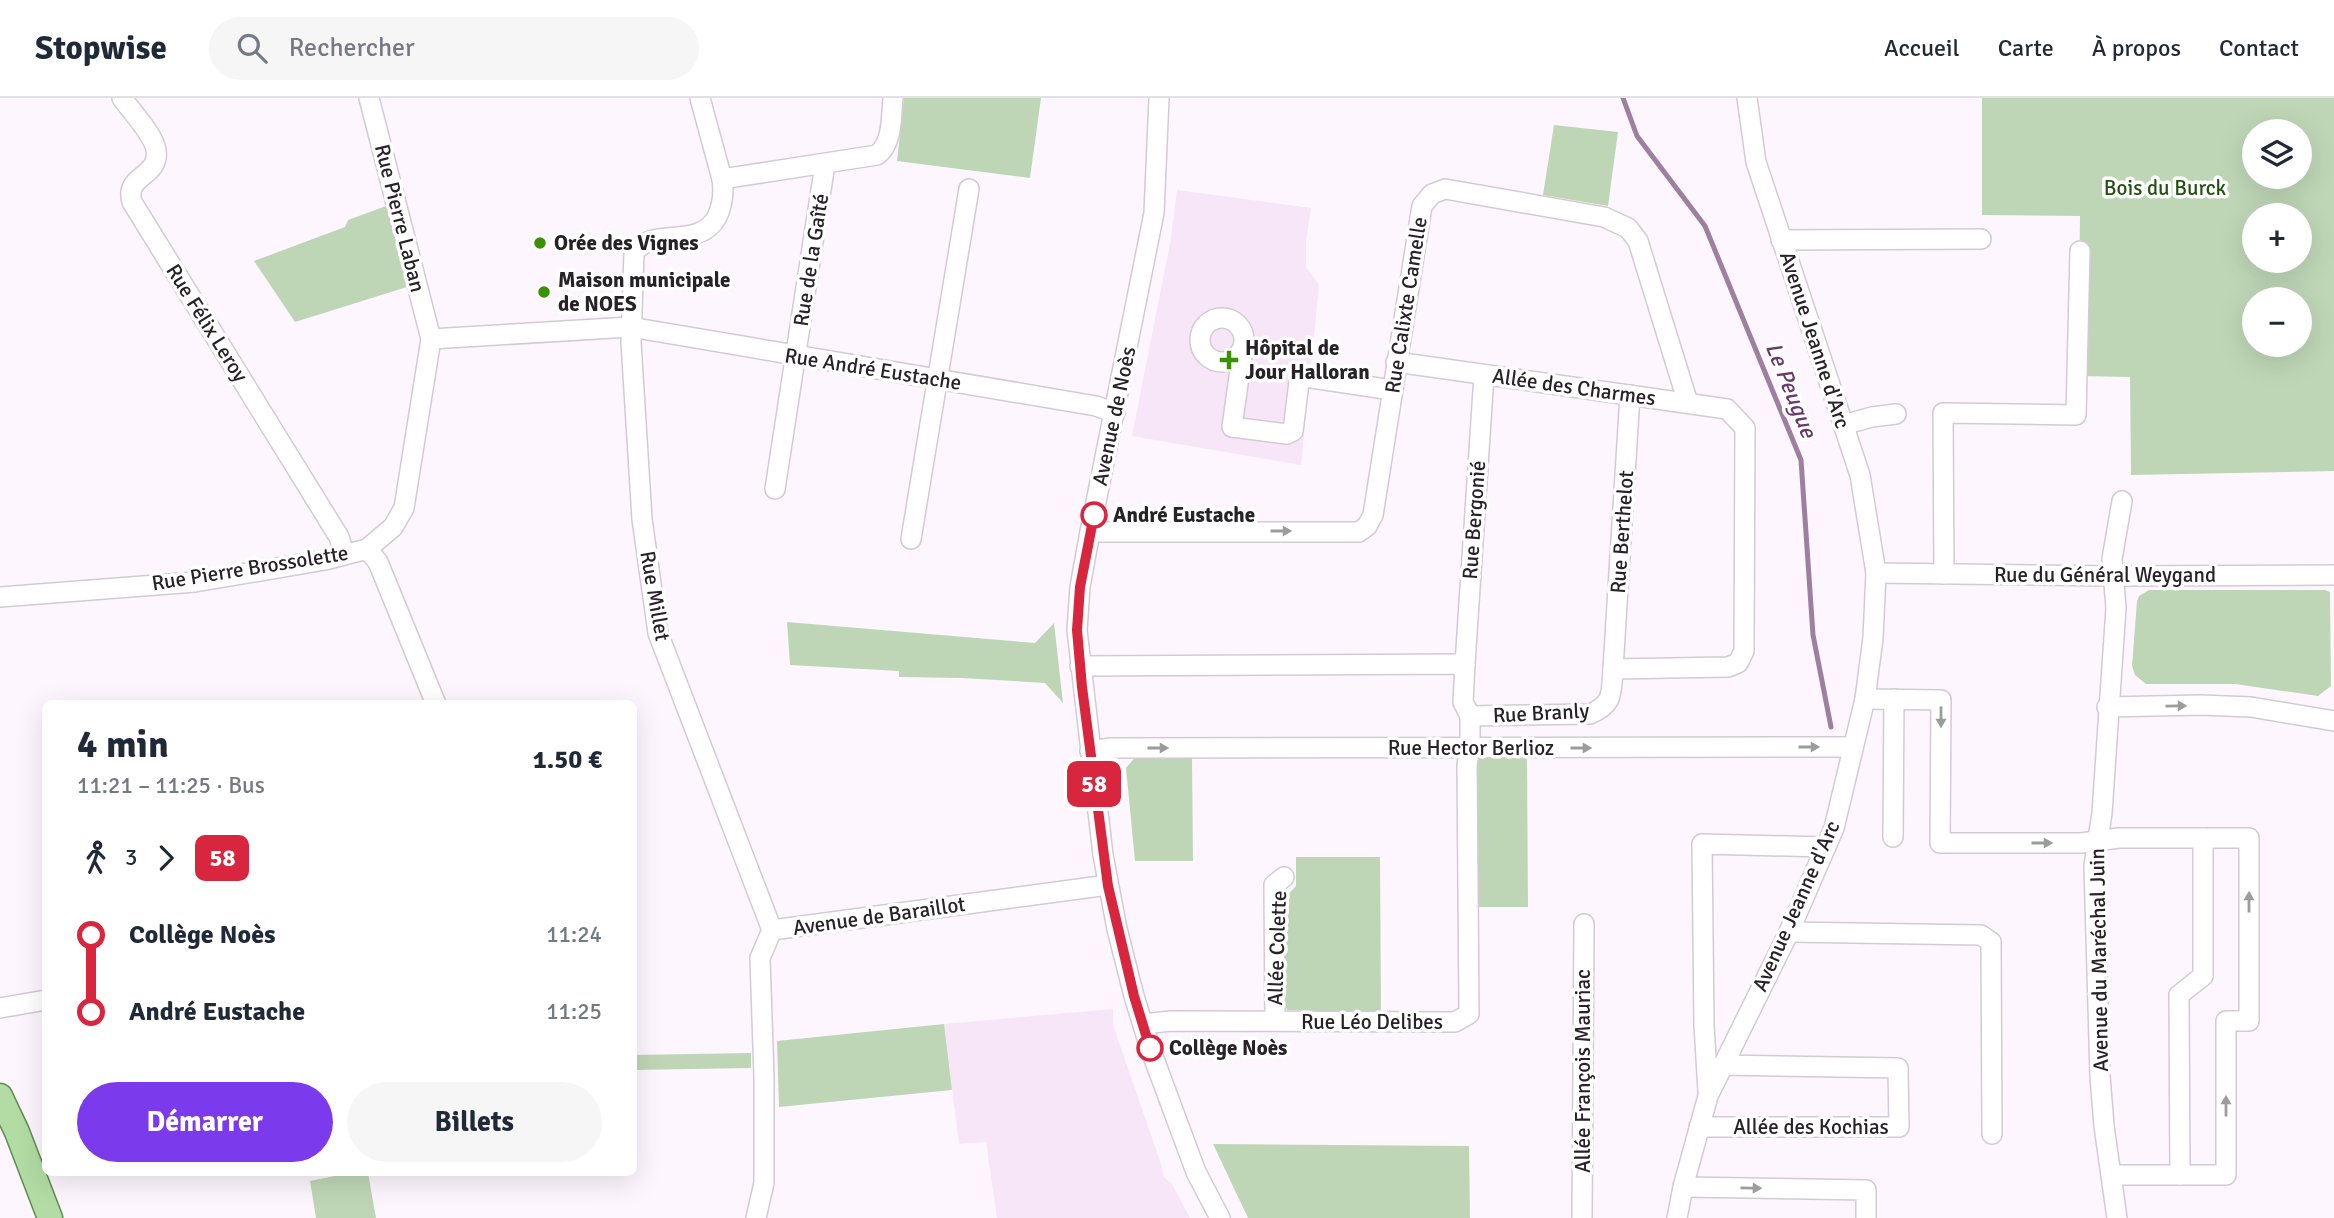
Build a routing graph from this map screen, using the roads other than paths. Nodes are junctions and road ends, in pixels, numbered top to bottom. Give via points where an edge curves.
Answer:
1 (122, 98) edge
2 (369, 98) edge
3 (700, 98) edge
4 (893, 98) edge
5 (1159, 98) edge
6 (1747, 98) edge
7 (825, 164) junction
8 (722, 178) junction
9 (969, 189) dead end
10 (1980, 239) dead end
11 (1782, 240) junction
12 (2080, 251) dead end
13 (630, 327) junction
14 (431, 339) junction
15 (1243, 348) dead end
16 (796, 356) junction
17 (1396, 362) junction
18 (1484, 375) junction
19 (937, 380) junction
20 (1392, 390) junction
21 (1630, 395) junction
22 (1688, 403) junction
23 (1115, 412) junction
24 (1896, 414) dead end
25 (1843, 425) junction
26 (775, 489) dead end
27 (2122, 501) dead end
28 (1090, 532) junction
29 (911, 539) dead end
30 (367, 549) junction
31 (344, 553) junction
32 (1876, 573) junction
33 (1944, 574) junction
34 (2334, 575) edge
35 (2113, 576) junction
36 (0, 597) edge
37 (1465, 664) junction
38 (1080, 666) junction
39 (1613, 669) junction
40 (1865, 699) junction
41 (1894, 699) junction
42 (434, 700) edge
43 (2108, 707) junction
44 (1470, 716) junction
45 (2334, 721) edge
46 (1853, 747) junction
47 (1470, 748) junction
48 (1090, 751) junction
49 (1894, 837) dead end
50 (2203, 838) junction
51 (2096, 841) junction
52 (1826, 847) junction
53 (1284, 877) dead end
54 (1108, 886) junction
55 (1584, 924) dead end
56 (772, 930) junction
57 (1789, 932) junction
58 (42, 1001) edge
59 (0, 1009) edge
60 (1275, 1021) junction
61 (1143, 1024) junction
62 (1723, 1065) junction
63 (0, 1096) edge
64 (1708, 1096) junction
65 (1699, 1127) junction
66 (1992, 1134) dead end
67 (2112, 1175) junction
68 (2180, 1175) junction
69 (1683, 1187) junction
70 (50, 1218) edge
71 (755, 1218) edge
72 (1220, 1218) edge
73 (1582, 1218) edge
74 (1677, 1218) edge
75 (1866, 1218) edge
76 (2118, 1218) edge

1 - 31 street, Rue Félix Leroy via 156,149 151,170 132,184 132,202 339,537
2 - 14 street, Rue Pierre Laban
3 - 8 street
4 - 7 street via 884,150
5 - 23 street, Avenue de Noès via 1154,213
6 - 11 street, Avenue Jeanne d'Arc via 1756,162
7 - 8 street
7 - 16 street, Rue de la Gaîté
8 - 13 street, Rue Millet via 722,204 702,233 648,241 634,253
9 - 19 street
10 - 11 street
11 - 25 street, Avenue Jeanne d'Arc
12 - 33 street via 2076,415 1943,413
13 - 14 street
13 - 16 street, Rue André Eustache
13 - 56 street, Rue Millet via 642,519 658,633
14 - 30 street, Rue Pierre Brossolette via 404,508 393,527
15 - 20 street via 1232,427 1293,431 1299,382 1305,377
16 - 19 street, Rue André Eustache
16 - 26 street, Rue de la Gaîté
17 - 18 street, Allée des Charmes
17 - 20 street, Rue Calixte Camelle
17 - 22 street, Rue Calixte Camelle via 1422,206 1432,194 1445,189 1604,217 1628,228 1638,242
18 - 21 street, Allée des Charmes
18 - 37 street, Rue Bergonié
19 - 23 street, Rue André Eustache
19 - 29 street
28 -> 20 street, Rue Calixte Camelle via 1359,532 1373,515
21 - 22 street, Allée des Charmes
21 - 39 street, Rue Berthelot
22 - 39 street, Allée des Charmes via 1727,409 1745,428 1744,652 1738,663 1728,667
23 - 28 street, Avenue de Noès
24 - 25 street
25 - 32 street, Avenue Jeanne d'Arc via 1860,475
27 - 35 street, Avenue du Maréchal Juin
28 - 38 street, Avenue de Noès via 1080,587
30 - 31 street, Rue Pierre Brossolette
30 - 42 street via 378,562
31 - 36 street, Rue Pierre Brossolette via 195,582
32 - 33 street, Rue du Général Weygand
32 - 40 street, Avenue Jeanne d'Arc
33 - 35 street, Rue du Général Weygand
34 - 35 street, Rue du Général Weygand
35 - 43 street, Avenue du Maréchal Juin via 2116,608
37 - 38 street
37 - 44 street, Rue Branly via 1463,702
38 - 48 street, Avenue de Noès
39 - 44 street, Rue Branly via 1610,700 1590,714
40 - 41 street
40 - 46 street, Avenue Jeanne d'Arc
41 - 49 street
41 -> 51 street via 1941,700 1940,844
43 -> 45 street via 2252,708
43 - 51 street, Avenue du Maréchal Juin
44 - 47 street, Rue Léo Delibes
47 -> 46 street, Rue Hector Berlioz
46 - 52 street, Avenue Jeanne d'Arc
48 -> 47 street, Rue Hector Berlioz
47 - 60 street, Rue Léo Delibes via 1469,1014 1455,1022
48 - 54 street, Avenue de Noès
50 - 51 street
50 - 68 street via 2203,976 2179,995
68 -> 50 street via 2226,1175 2226,1021 2249,1021 2249,838
51 - 67 street, Avenue du Maréchal Juin via 2100,1076
52 - 57 street, Avenue Jeanne d'Arc
52 - 64 street via 1702,844
53 - 60 street, Allée Colette via 1274,885
54 - 56 street, Avenue de Baraillot
54 - 61 street, Avenue de Noès
55 - 73 street, Allée François Mauriac
56 - 71 street, Avenue de Baraillot via 760,958 764,1183
57 - 62 street, Avenue Jeanne d'Arc
57 - 66 street via 1981,935 1991,942
58 - 59 street
60 - 61 street, Rue Léo Delibes
61 - 72 street, Avenue de Noès via 1196,1172
62 - 64 street, Avenue Jeanne d'Arc
62 - 65 street, Allée des Kochias via 1898,1068 1899,1127
63 - 70 main road
64 - 65 street, Avenue Jeanne d'Arc
65 - 69 street, Avenue Jeanne d'Arc
67 - 68 street
67 - 76 street, Avenue du Maréchal Juin
69 - 74 street, Avenue Jeanne d'Arc
69 -> 75 street via 1866,1189

